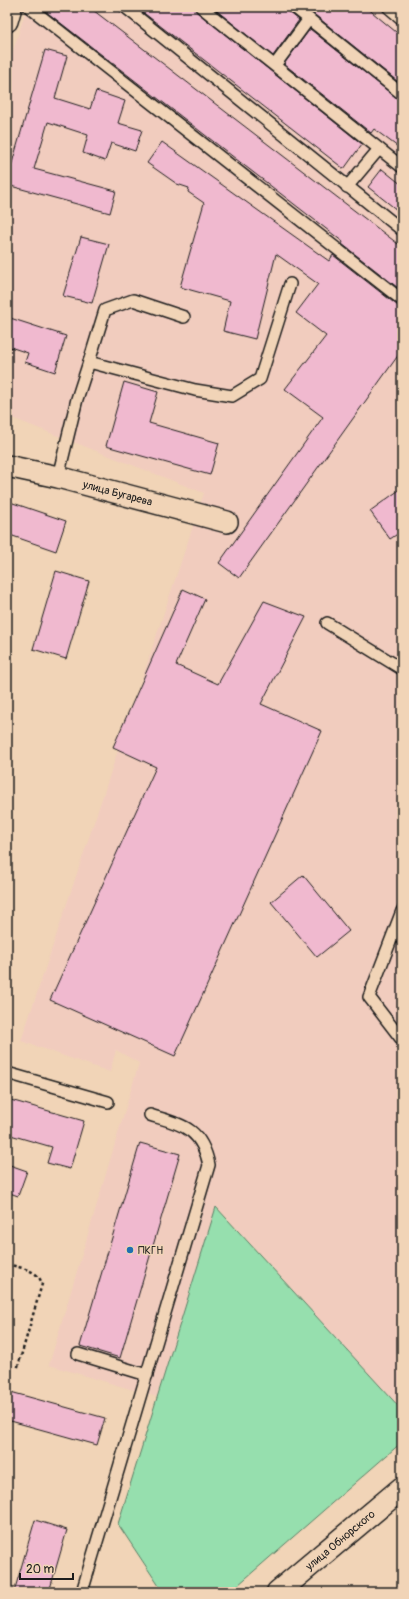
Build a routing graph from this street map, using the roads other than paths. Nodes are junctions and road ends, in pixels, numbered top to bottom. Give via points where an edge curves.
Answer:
1 (11, 7) edge
2 (29, 7) edge
3 (126, 7) edge
4 (201, 7) edge
5 (294, 7) edge
6 (388, 7) edge
7 (309, 19) junction
8 (402, 19) edge
9 (7, 21) edge
10 (275, 65) junction
11 (402, 94) edge
12 (379, 149) junction
13 (402, 167) edge
14 (347, 187) junction
15 (402, 230) edge
16 (290, 284) dead end
17 (402, 300) edge
18 (184, 317) dead end
19 (90, 362) junction
20 (7, 466) edge
21 (58, 477) junction
22 (227, 522) dead end
23 (326, 623) dead end
24 (402, 669) edge
25 (402, 911) edge
26 (402, 1040) edge
27 (7, 1073) edge
28 (108, 1102) dead end
29 (150, 1115) dead end
30 (78, 1354) dead end
31 (147, 1374) junction
32 (402, 1488) edge
33 (82, 1592) edge
34 (278, 1592) edge

1 - 9 street
2 - 17 lane
3 - 14 lane
4 - 10 lane
5 - 7 lane
6 - 8 lane
7 - 10 lane
7 - 11 lane
10 - 12 lane
12 - 13 lane
12 - 14 lane
14 - 15 lane
16 - 19 lane via 260,379 232,396 195,390
18 - 19 lane via 133,300 105,310
19 - 21 lane via 77,399
20 - 21 street, улица Бугарева
21 - 22 street, улица Бугарева
23 - 24 lane
25 - 26 lane via 369,997
27 - 28 lane
29 - 31 lane via 183,1125 198,1137 206,1151 209,1165
30 - 31 lane
31 - 33 lane
32 - 34 main road, улица Обнорского

